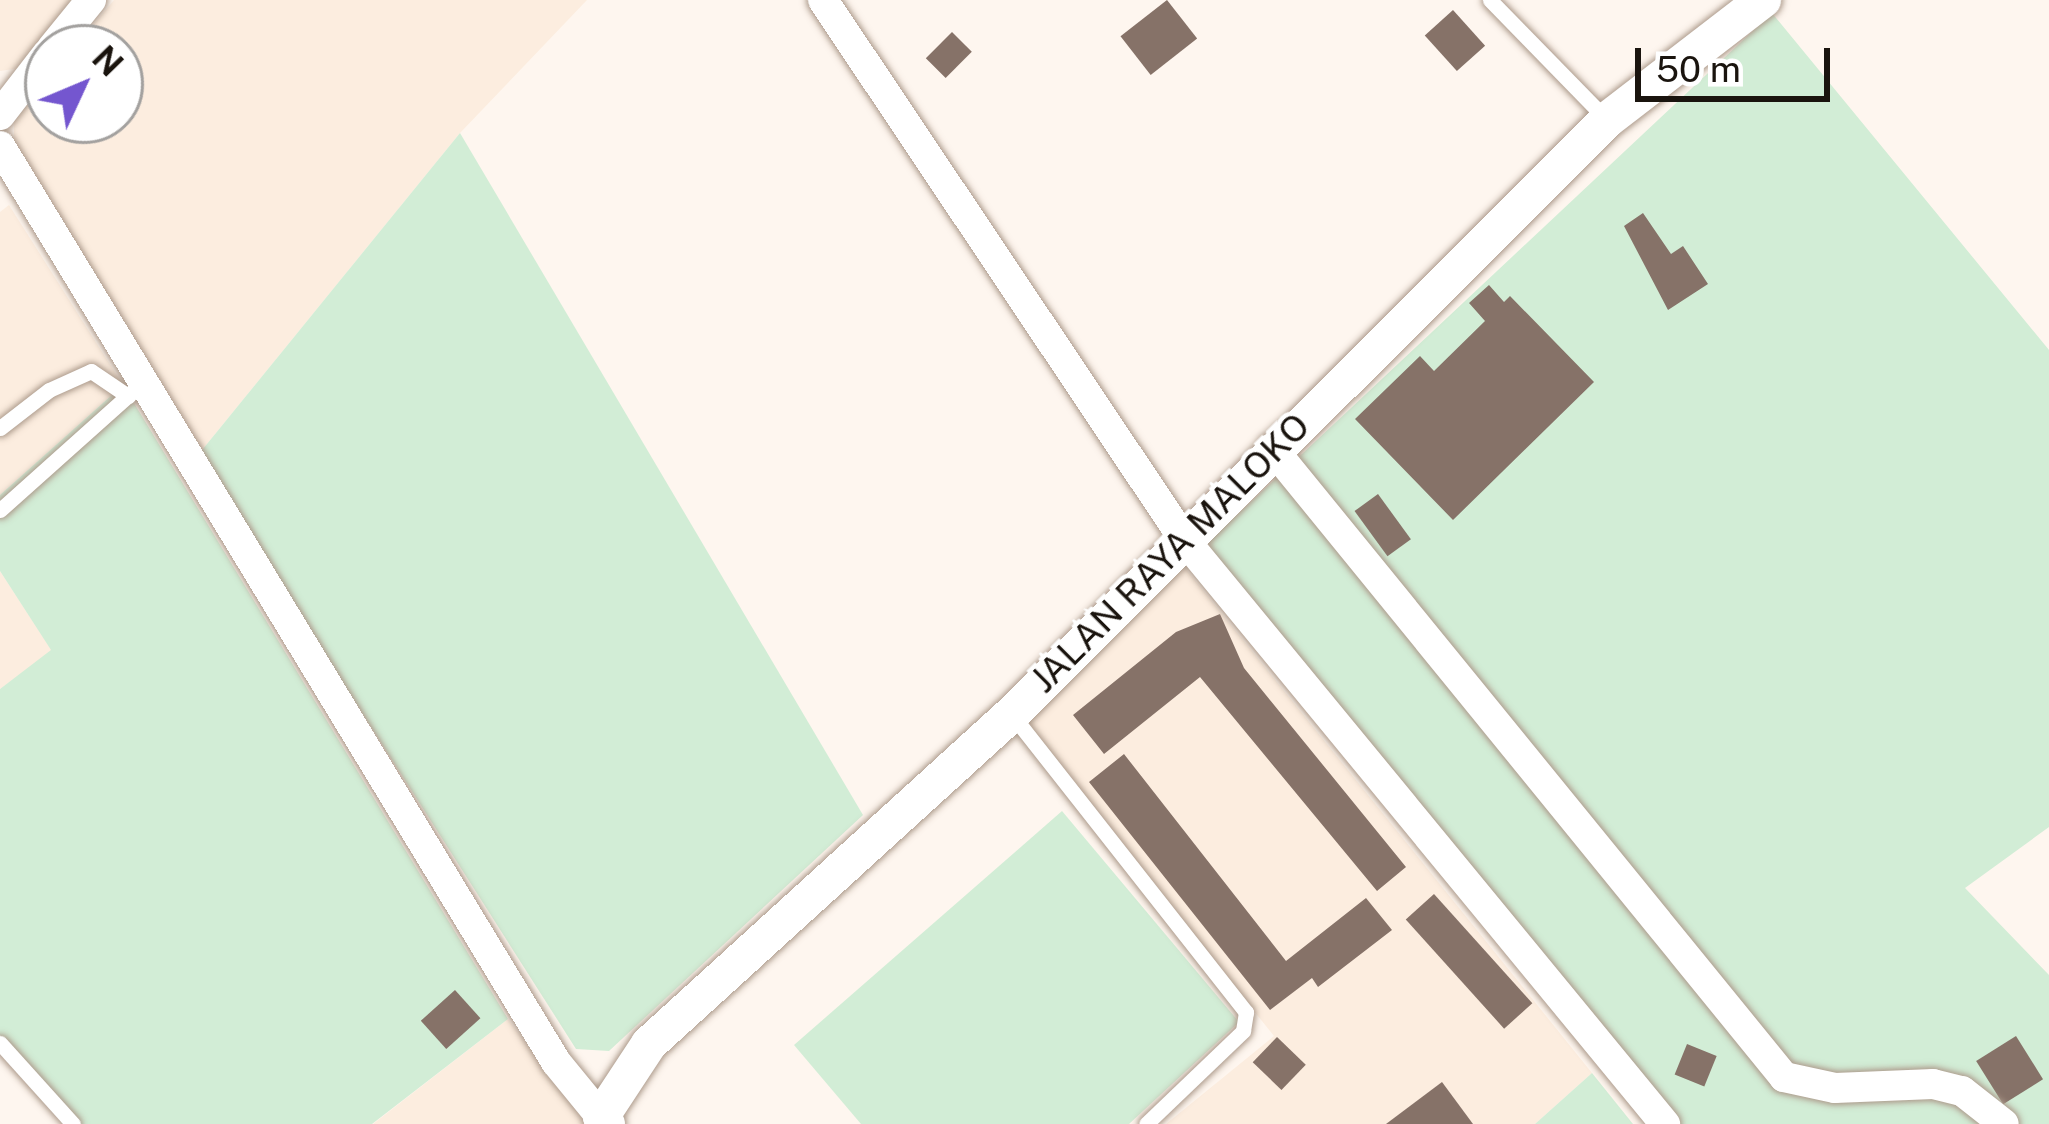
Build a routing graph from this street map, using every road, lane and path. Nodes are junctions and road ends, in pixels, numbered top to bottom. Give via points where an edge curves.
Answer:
1 (92, 0) edge
2 (823, 0) edge
3 (1490, 0) edge
4 (1763, 0) edge
5 (72, 24) edge
6 (24, 84) edge
7 (0, 115) edge
8 (1607, 120) junction
9 (0, 146) edge
10 (135, 390) junction
11 (0, 428) edge
12 (1272, 448) junction
13 (0, 510) edge
14 (1183, 538) junction
15 (1012, 714) junction
16 (0, 1043) edge
17 (604, 1121) edge
18 (73, 1124) edge
19 (1146, 1124) edge
20 (1665, 1124) edge
21 (2004, 1124) edge

1 - 5 street
2 - 14 street
3 - 8 lane
4 - 8 street, JALAN RAYA MALOKO
6 - 7 street
8 - 12 street, JALAN RAYA MALOKO
9 - 10 street
10 - 11 lane via 92,371 49,390
10 - 13 lane
10 - 17 street via 556,1062
12 - 14 street, JALAN RAYA MALOKO
12 - 21 street via 1784,1077 1834,1088 1933,1084 1962,1091
14 - 15 street, JALAN RAYA MALOKO
14 - 20 street
15 - 17 street, JALAN RAYA MALOKO via 649,1044
15 - 19 lane via 1246,1012 1243,1031
16 - 18 lane

